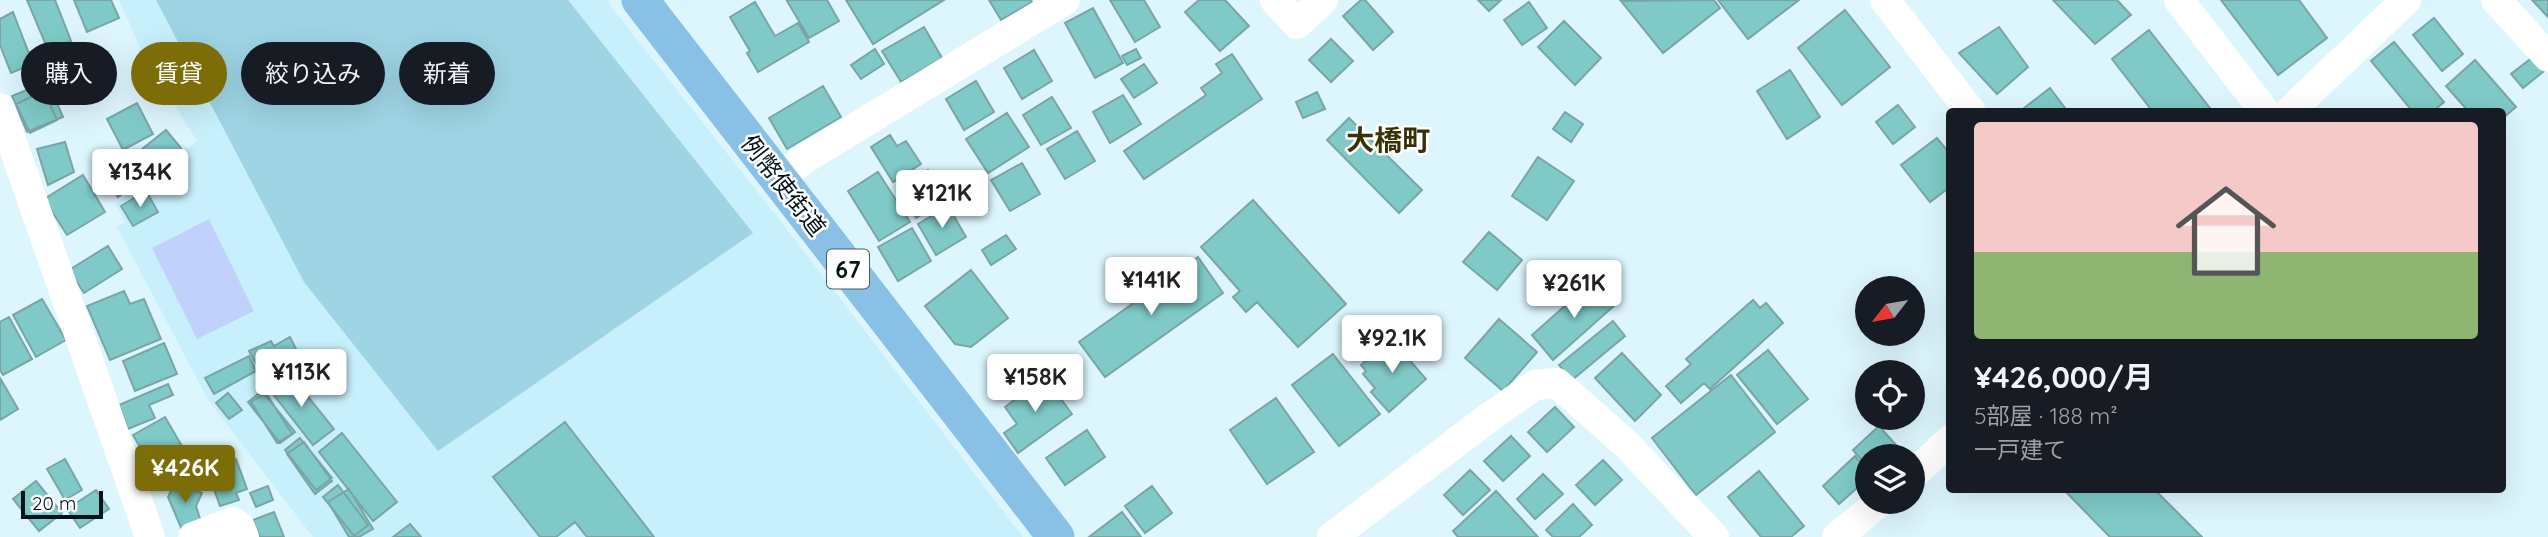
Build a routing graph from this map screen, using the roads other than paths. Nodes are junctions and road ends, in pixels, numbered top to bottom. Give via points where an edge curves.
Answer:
1 (640, 0) edge
2 (1065, 0) edge
3 (1275, 0) edge
4 (1324, 0) edge
5 (1885, 0) edge
6 (2179, 0) edge
7 (2406, 0) edge
8 (2496, 0) edge
9 (2548, 57) edge
10 (0, 108) edge
11 (1968, 108) edge
12 (2262, 108) edge
13 (2293, 108) edge
14 (778, 178) junction
15 (1946, 444) edge
16 (1925, 464) edge
17 (1865, 514) edge
18 (150, 537) edge
19 (193, 537) edge
20 (244, 537) edge
21 (1056, 537) edge
22 (1332, 537) edge
23 (1714, 537) edge
24 (1837, 537) edge

1 - 14 main road, 例幣使街道 / 67
2 - 14 street
3 - 4 street via 1297,24
5 - 11 street
6 - 12 street
7 - 13 street
8 - 9 street
10 - 18 street
14 - 21 main road, 例幣使街道 / 67
15 - 16 street
17 - 24 street
19 - 20 street via 233,522
22 - 23 street via 1483,422 1546,382 1556,383 1626,444

